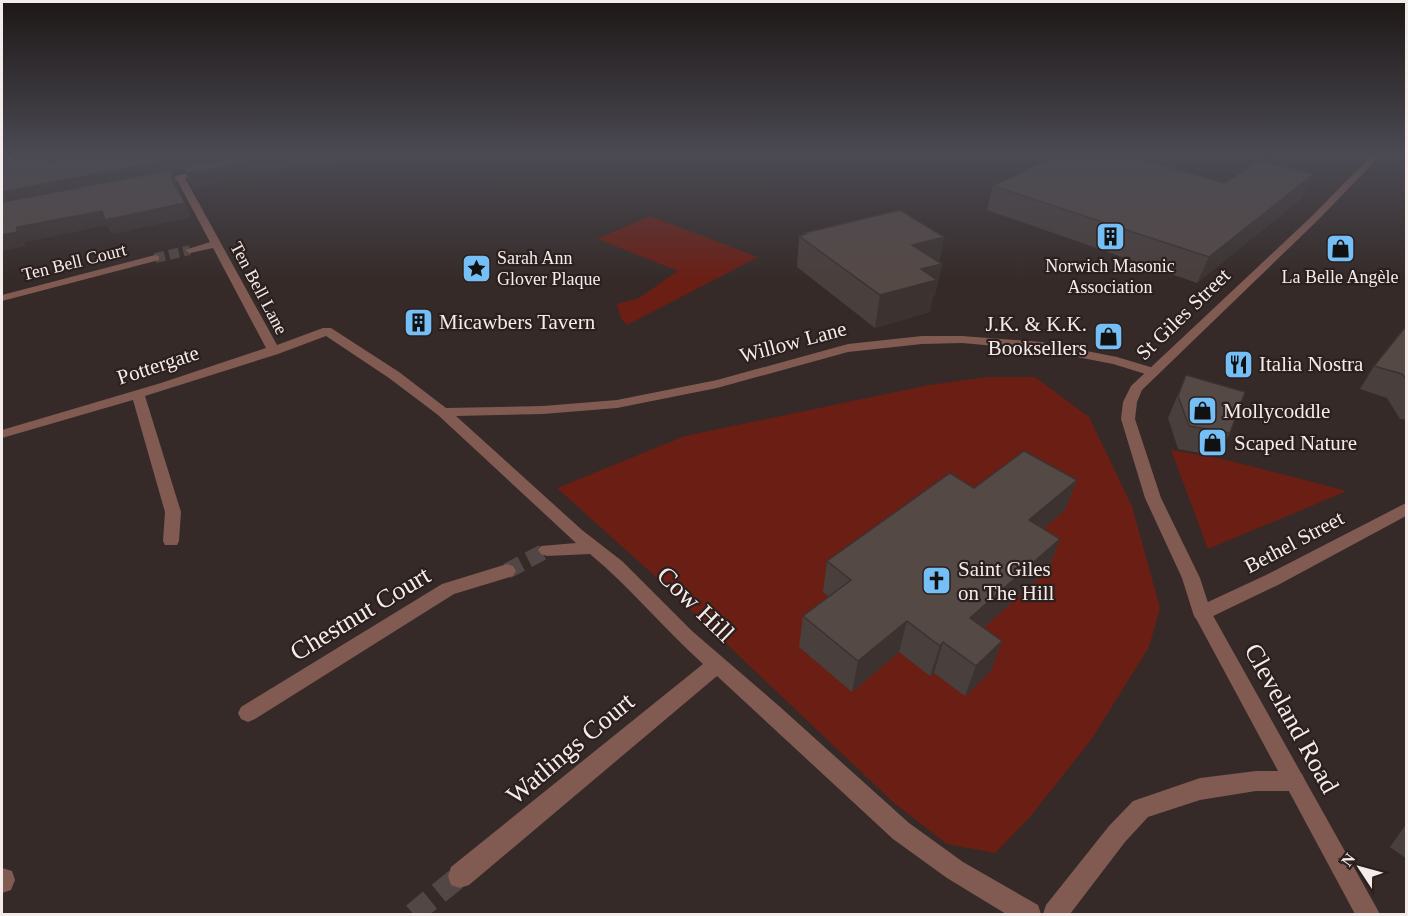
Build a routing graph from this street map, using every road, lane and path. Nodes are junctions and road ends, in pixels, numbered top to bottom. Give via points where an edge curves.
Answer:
1 (191, 197) edge
2 (1336, 197) edge
3 (217, 244) junction
4 (190, 250) tunnel mouth
5 (155, 258) tunnel mouth
6 (2, 298) edge
7 (327, 331) joint
8 (274, 351) junction
9 (1152, 372) junction
10 (138, 394) junction
11 (443, 412) junction
12 (2, 434) edge
13 (1407, 509) edge
14 (171, 541) dead end
15 (1174, 545) joint
16 (594, 548) junction
17 (546, 550) tunnel mouth
18 (507, 571) tunnel mouth
19 (1202, 613) junction
20 (717, 664) junction
21 (248, 714) dead end
22 (1294, 781) junction
23 (460, 876) tunnel mouth
24 (1029, 915) edge
25 (1054, 915) edge
26 (1368, 915) edge

1 - 3 street, Ten Bell Lane
2 - 9 street, St Giles Street
3 - 4 street
3 - 8 street, Ten Bell Lane
5 - 6 street, Ten Bell Court
7 - 8 street, Pottergate
7 - 11 street, Cow Hill
8 - 10 street, Pottergate
9 - 11 street, Willow Lane via 1107,358 1024,345 931,340 845,349 689,390 592,408
9 - 15 street, St Giles Street via 1136,389 1128,420 1153,498
10 - 12 street, Pottergate
10 - 14 street via 173,512
11 - 16 street, Cow Hill
13 - 19 street, Bethel Street
15 - 19 street, Cleveland Road via 1191,578
16 - 17 street
16 - 20 street, Cow Hill
18 - 21 street, Chestnut Court via 448,589
19 - 22 street, Cleveland Road
20 - 23 street, Watlings Court
20 - 24 street, Cow Hill via 901,831
22 - 25 street via 1256,781 1200,789 1141,809
22 - 26 street, Cleveland Road

